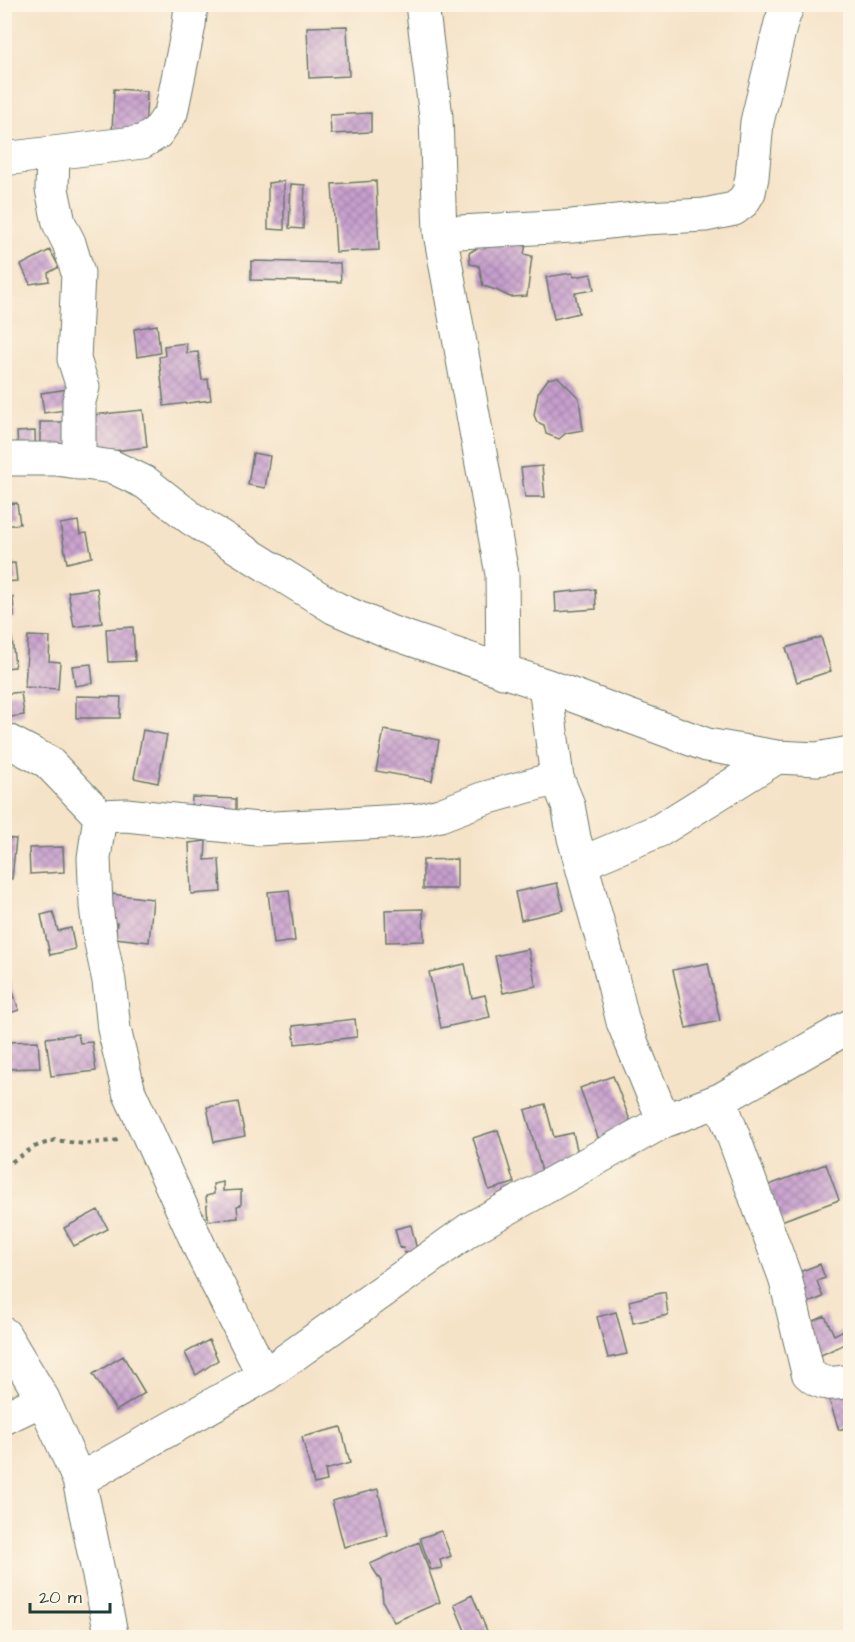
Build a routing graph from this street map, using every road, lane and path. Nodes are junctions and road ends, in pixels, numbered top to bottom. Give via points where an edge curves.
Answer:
1 (191, 4) edge
2 (422, 4) edge
3 (788, 4) edge
4 (53, 153) junction
5 (4, 159) edge
6 (440, 233) junction
7 (4, 459) edge
8 (79, 463) junction
9 (503, 672) junction
10 (545, 685) junction
11 (4, 739) edge
12 (850, 753) edge
13 (777, 758) junction
14 (557, 778) junction
15 (100, 816) junction
16 (582, 863) junction
17 (850, 1026) edge
18 (720, 1100) junction
19 (664, 1121) junction
20 (148, 1132) junction
21 (4, 1167) edge
22 (4, 1334) edge
23 (264, 1376) junction
24 (850, 1381) edge
25 (43, 1399) junction
26 (4, 1418) edge
27 (80, 1480) junction
28 (112, 1638) edge

1 - 4 street via 171,113 157,133 142,142
2 - 6 street via 436,117
3 - 6 street via 757,122 749,192 734,209 705,215
4 - 5 street
4 - 8 street via 52,189 59,223 78,273 74,359 83,387 79,400
6 - 9 street via 502,574
7 - 8 street
8 - 9 street via 113,468 146,483 192,519 335,608
9 - 10 street
10 - 13 street via 707,745
10 - 14 street
11 - 15 street via 48,762
12 - 13 street via 817,759
13 - 16 street via 660,830
14 - 15 street via 420,820 256,829 126,815
14 - 16 street
15 - 20 street via 94,878 100,938 114,1029 129,1092
16 - 19 street via 623,1022
17 - 18 street
18 - 19 street
18 - 24 street via 785,1277 808,1373 817,1382
19 - 23 street via 470,1229
20 - 21 path via 84,1144 55,1140 34,1147
20 - 23 street via 205,1259
22 - 25 street
23 - 27 street
25 - 26 street
25 - 27 street
27 - 28 street

